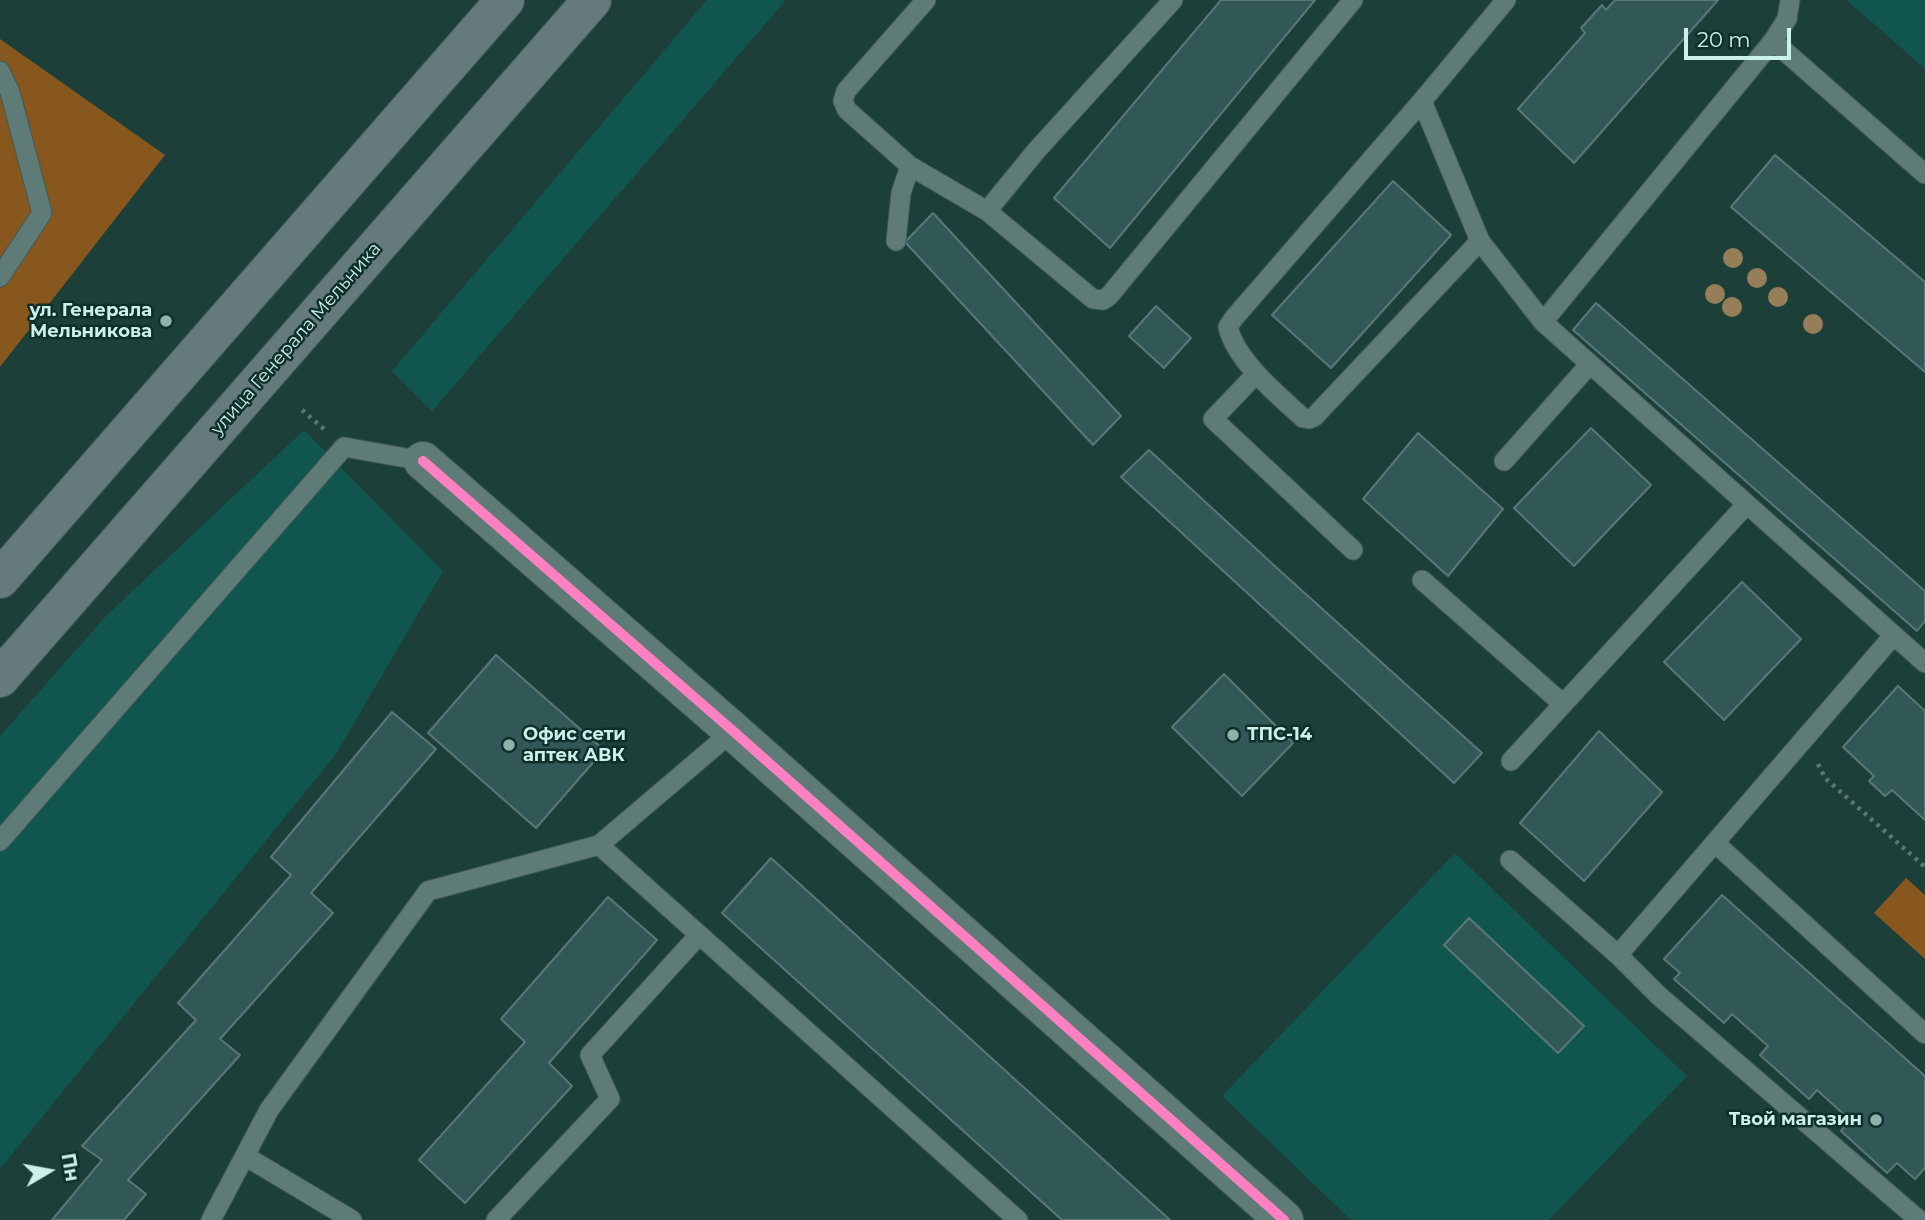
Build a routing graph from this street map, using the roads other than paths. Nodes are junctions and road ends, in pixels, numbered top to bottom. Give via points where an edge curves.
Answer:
1 (505, 0) edge
2 (592, 0) edge
3 (926, 0) edge
4 (1173, 0) edge
5 (1353, 0) edge
6 (1506, 0) edge
7 (1790, 0) edge
8 (1773, 41) junction
9 (0, 71) edge
10 (1422, 101) junction
11 (910, 166) junction
12 (1925, 174) edge
13 (987, 211) junction
14 (896, 241) dead end
15 (1480, 241) junction
16 (0, 276) edge
17 (1543, 322) junction
18 (1590, 364) junction
19 (1256, 374) junction
20 (423, 461) joint
21 (1504, 461) dead end
22 (1746, 505) junction
23 (1353, 550) dead end
24 (0, 579) edge
25 (1422, 580) dead end
26 (1893, 636) junction
27 (1925, 663) edge
28 (0, 678) edge
29 (1563, 704) junction
30 (733, 731) junction
31 (1511, 761) dead end
32 (0, 841) edge
33 (1715, 843) junction
34 (599, 845) junction
35 (1510, 860) dead end
36 (699, 935) junction
37 (1618, 955) junction
38 (1925, 1034) edge
39 (245, 1156) junction
40 (1925, 1216) edge
41 (211, 1220) edge
42 (352, 1220) edge
43 (496, 1220) edge
44 (1018, 1220) edge
45 (1284, 1220) edge
46 (1920, 1220) edge

1 - 24 main road
2 - 28 main road, улица Генерала Мельника
3 - 11 lane via 846,91 844,101 847,110
4 - 13 lane
5 - 13 lane via 1103,300 1093,299
6 - 10 lane
7 - 8 lane via 1787,19
8 - 12 lane
8 - 17 lane
9 - 16 lane via 43,213
10 - 15 lane
10 - 19 lane via 1228,327
11 - 13 lane
11 - 14 lane via 901,193
15 - 17 lane
15 - 19 lane via 1314,417 1303,418
17 - 18 lane
18 - 21 lane
18 - 22 lane
19 - 23 lane via 1213,419
20 - 30 street
20 - 32 lane via 344,447
22 - 26 lane
22 - 29 lane
25 - 29 lane
26 - 27 lane
26 - 33 lane
29 - 31 lane
30 - 34 lane
30 - 45 street
33 - 37 lane
33 - 38 lane
34 - 36 lane
34 - 39 lane via 428,891 269,1110
35 - 37 lane
36 - 43 lane via 590,1055 610,1099
36 - 44 lane
37 - 46 lane via 1658,995
39 - 41 lane
39 - 42 lane
40 - 46 lane

